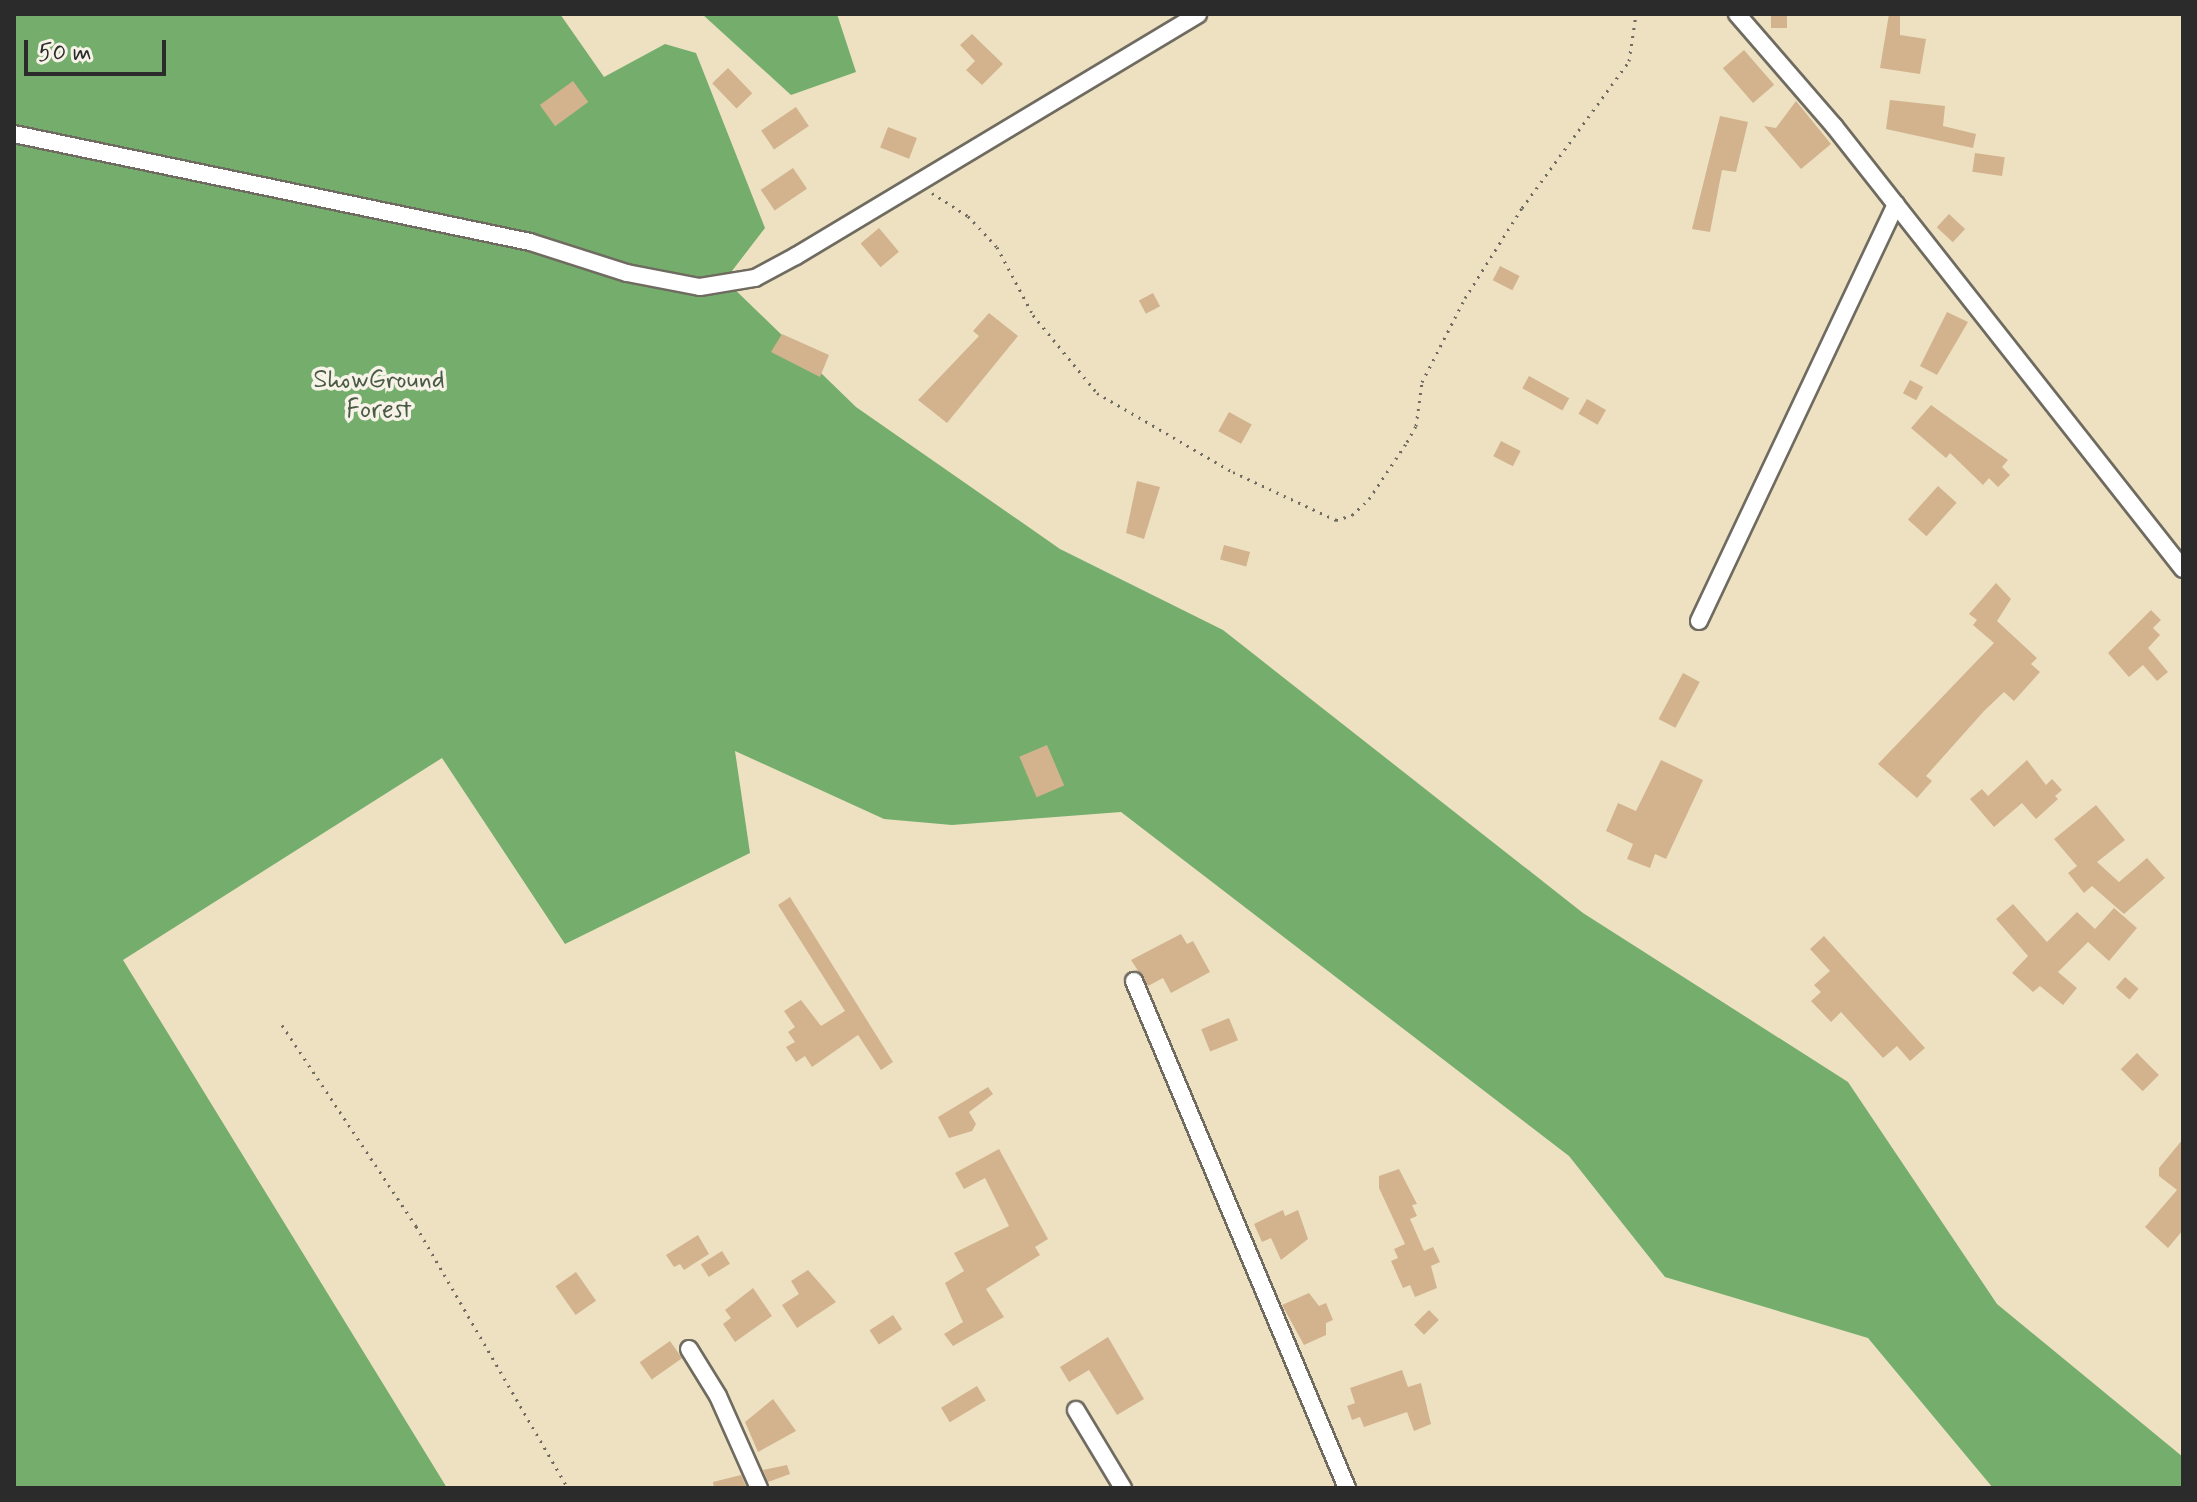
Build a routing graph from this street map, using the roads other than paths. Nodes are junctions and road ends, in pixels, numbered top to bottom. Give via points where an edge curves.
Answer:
1 (1198, 14) edge
2 (1737, 14) edge
3 (14, 134) edge
4 (1896, 204) junction
5 (2183, 569) edge
6 (1699, 621) dead end
7 (1134, 981) dead end
8 (689, 1349) dead end
9 (1076, 1410) dead end
10 (759, 1488) edge
11 (1123, 1488) edge
12 (1347, 1488) edge

1 - 3 street via 755,278 700,287 627,273 530,242
2 - 4 street
4 - 5 street
4 - 6 street
7 - 12 street
8 - 10 street via 718,1396
9 - 11 street

